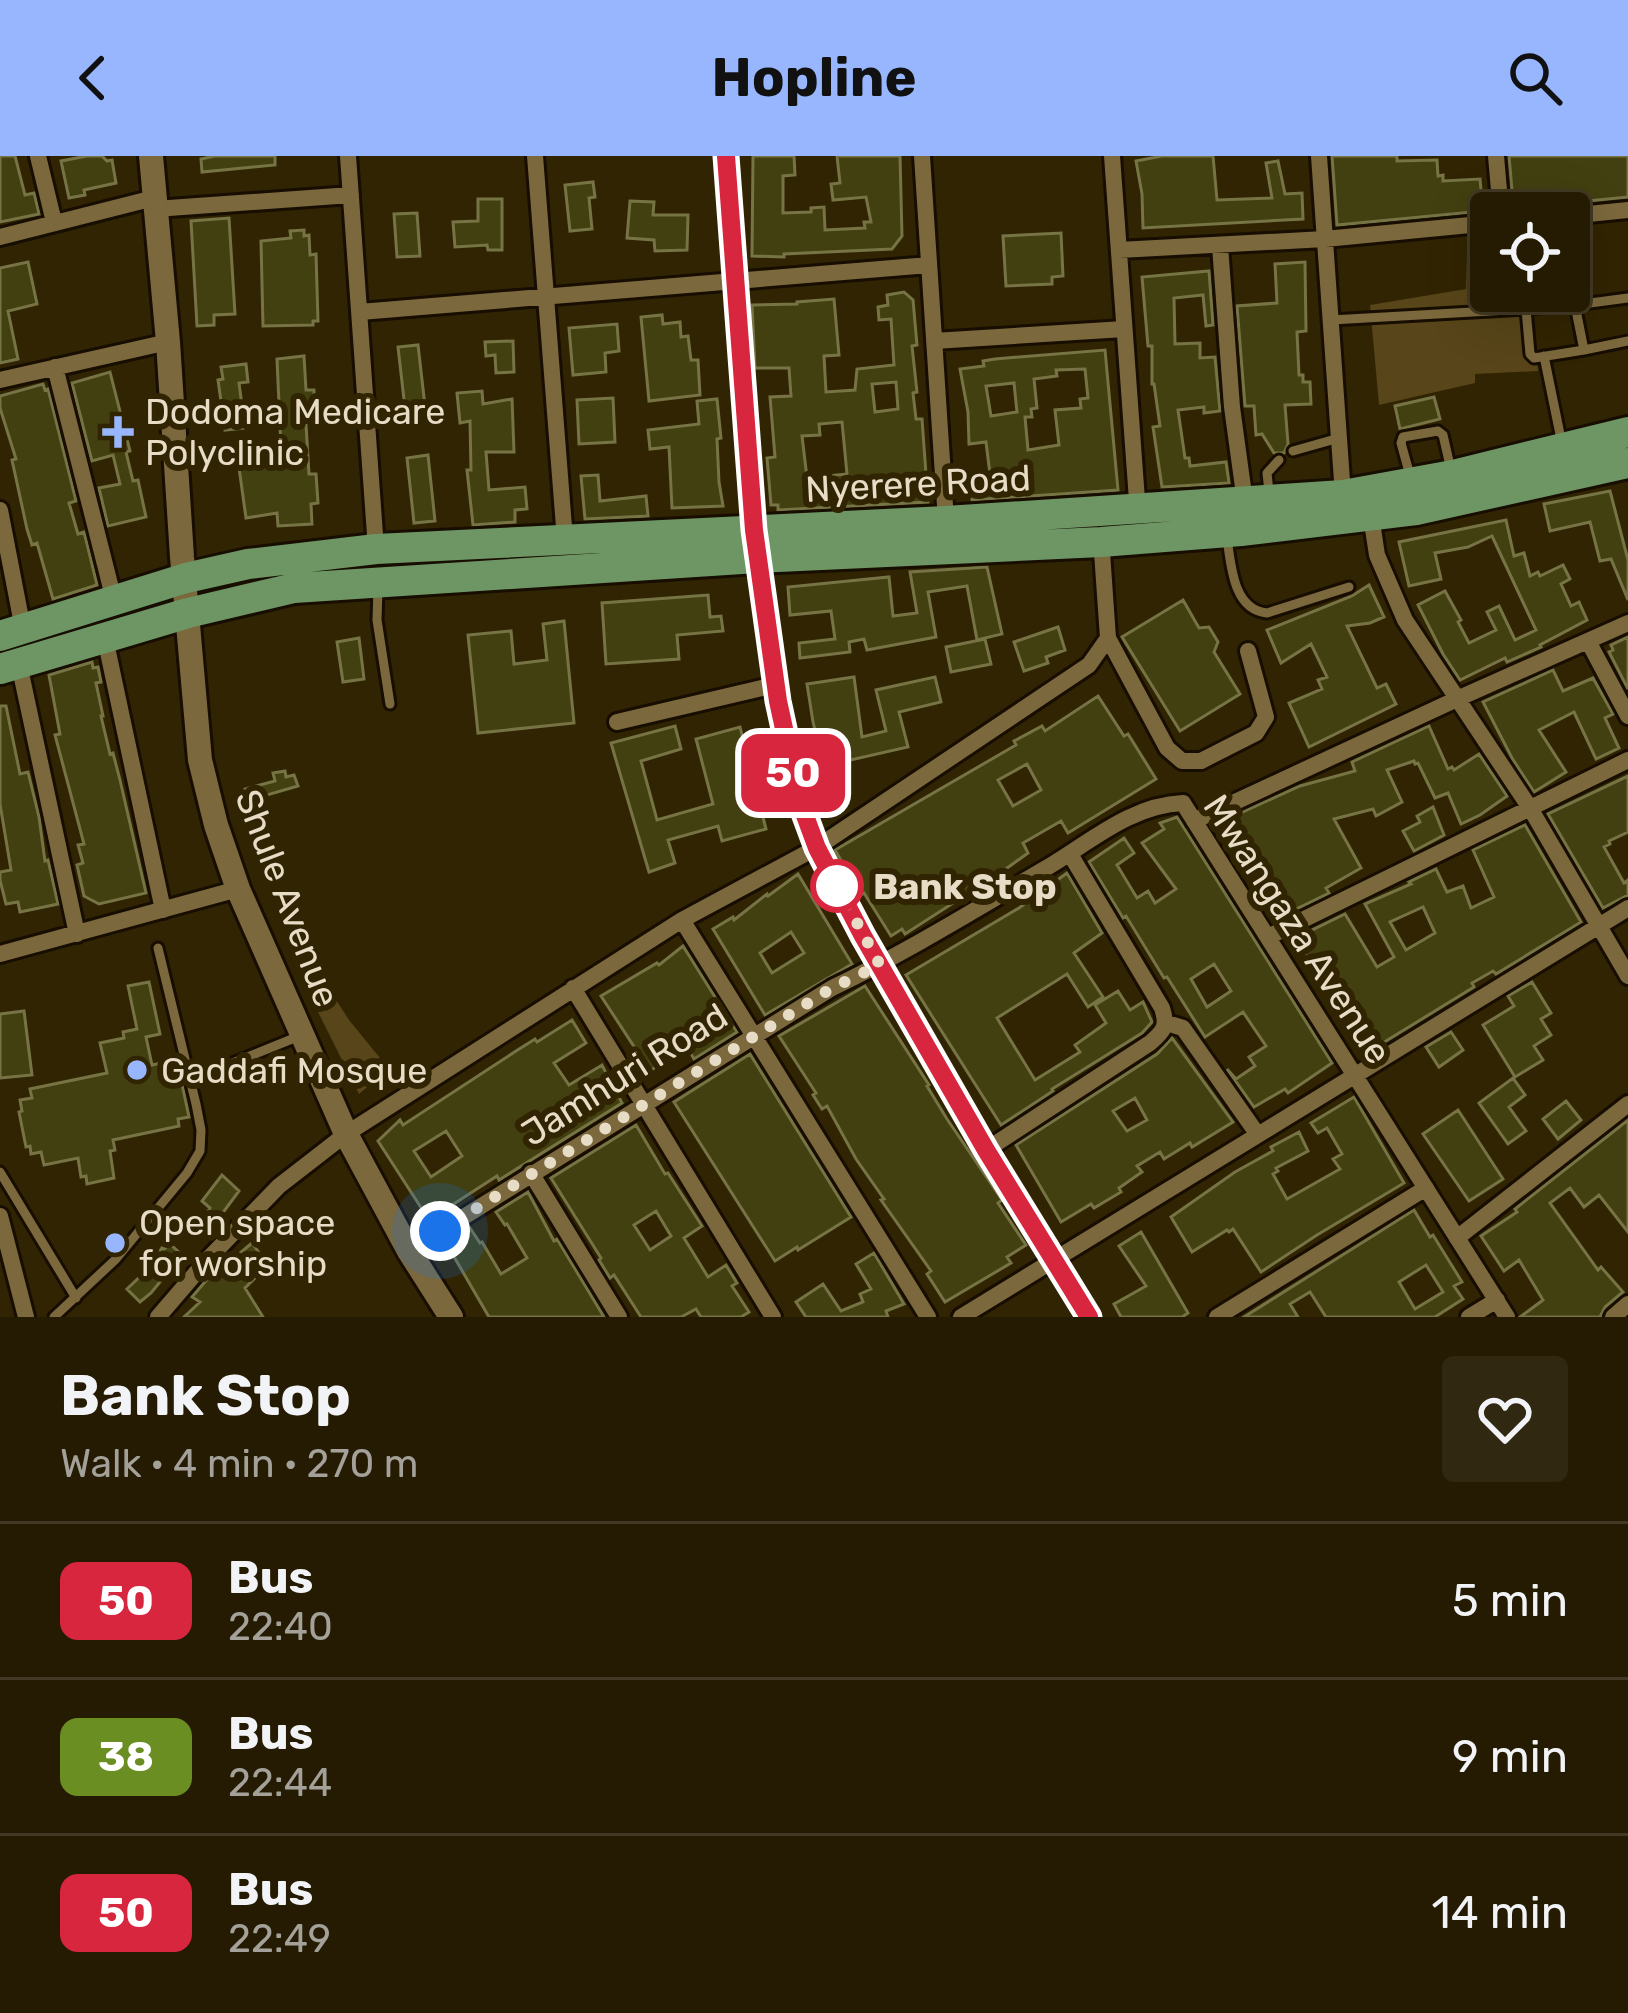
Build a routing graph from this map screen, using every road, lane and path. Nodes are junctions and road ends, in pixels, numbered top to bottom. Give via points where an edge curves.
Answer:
1 (38, 156) edge
2 (151, 156) edge
3 (349, 156) edge
4 (535, 156) edge
5 (726, 156) edge
6 (922, 156) edge
7 (1112, 156) edge
8 (1319, 156) edge
9 (1496, 156) edge
10 (1499, 192) edge
11 (351, 195) junction
12 (154, 203) junction
13 (1628, 210) edge
14 (1590, 214) edge
15 (54, 222) junction
16 (1470, 226) edge
17 (0, 237) edge
18 (1325, 239) junction
19 (1220, 246) junction
20 (1119, 250) junction
21 (929, 265) junction
22 (735, 281) junction
23 (546, 296) junction
24 (1628, 298) edge
25 (1590, 303) edge
26 (360, 312) junction
27 (1473, 312) edge
28 (1526, 312) edge
29 (1576, 312) edge
30 (1330, 320) junction
31 (1124, 328) junction
32 (168, 341) junction
33 (934, 341) junction
34 (1628, 341) edge
35 (1584, 350) junction
36 (1544, 356) junction
37 (55, 368) junction
38 (0, 380) edge
39 (1628, 432) edge
40 (1339, 438) junction
41 (1563, 450) junction
42 (1293, 451) dead end
43 (1279, 460) dead end
44 (1628, 463) edge
45 (1453, 476) junction
46 (1412, 484) junction
47 (1343, 495) junction
48 (1257, 501) junction
49 (0, 510) edge
50 (1371, 516) junction
51 (946, 521) junction
52 (1140, 524) junction
53 (1100, 527) junction
54 (1226, 532) junction
55 (565, 540) junction
56 (755, 544) junction
57 (376, 549) junction
58 (186, 578) junction
59 (378, 582) junction
60 (1349, 587) dead end
61 (114, 600) junction
62 (188, 613) junction
63 (1628, 623) edge
64 (12, 632) edge
65 (105, 638) junction
66 (1108, 638) junction
67 (1588, 640) junction
68 (1248, 651) dead end
69 (9, 667) edge
70 (775, 685) junction
71 (1457, 699) junction
72 (390, 704) dead end
73 (1628, 716) edge
74 (617, 722) dead end
75 (1628, 760) edge
76 (1530, 808) junction
77 (1194, 821) junction
78 (817, 848) junction
79 (1070, 854) junction
80 (238, 889) junction
81 (1628, 908) edge
82 (163, 910) junction
83 (682, 920) junction
84 (1598, 927) junction
85 (77, 934) junction
86 (1268, 937) junction
87 (158, 948) dead end
88 (0, 954) edge
89 (880, 965) junction
90 (1628, 976) edge
91 (573, 988) junction
92 (1167, 1023) junction
93 (302, 1035) junction
94 (754, 1036) junction
95 (1355, 1076) junction
96 (190, 1080) junction
97 (1628, 1104) edge
98 (644, 1106) junction
99 (346, 1134) junction
100 (1258, 1135) junction
101 (986, 1150) junction
102 (0, 1172) edge
103 (531, 1174) junction
104 (1426, 1188) junction
105 (0, 1216) edge
106 (1457, 1238) junction
107 (409, 1251) junction
108 (1054, 1260) junction
109 (76, 1298) junction
110 (1497, 1300) junction
111 (1628, 1304) edge
112 (26, 1317) edge
113 (54, 1317) edge
114 (158, 1317) edge
115 (451, 1317) edge
116 (620, 1317) edge
117 (773, 1317) edge
118 (928, 1317) edge
119 (961, 1317) edge
120 (1089, 1317) edge
121 (1217, 1317) edge
122 (1469, 1317) edge
123 (1508, 1317) edge
124 (1613, 1317) edge

1 - 15 street
2 - 12 main road
3 - 11 street
4 - 23 street
5 - 22 street
6 - 21 street
7 - 20 street
8 - 18 street
9 - 10 street
11 - 12 street
11 - 26 street
12 - 15 street
12 - 32 main road
13 - 14 street
15 - 17 street
16 - 18 street
18 - 19 street
18 - 30 street
19 - 20 street
19 - 48 street via 1232,407
20 - 31 street
21 - 22 street
21 - 33 street
22 - 23 street
22 - 56 street
23 - 26 street
23 - 55 street
24 - 25 lane
26 - 57 street
27 - 30 lane
28 - 36 lane via 1530,354
29 - 35 lane
30 - 40 street
31 - 33 street
31 - 52 street
32 - 37 street
32 - 58 main road
33 - 51 street
34 - 35 lane
35 - 36 lane
36 - 41 lane
37 - 38 street
37 - 61 street
39 - 41 highway, Nyerere Road
40 - 42 lane
40 - 47 street
41 - 45 highway, Nyerere Road
43 - 48 lane
44 - 50 highway, Nyerere Road
45 - 46 highway, Nyerere Road
45 - 46 lane via 1443,435 1403,436
46 - 47 highway, Nyerere Road
47 - 48 highway, Nyerere Road
48 - 52 highway, Nyerere Road
49 - 64 street
50 - 54 highway, Nyerere Road
50 - 71 street via 1377,555 1405,620
51 - 53 highway, Nyerere Road
51 - 56 highway, Nyerere Road
52 - 53 highway, Nyerere Road
52 - 54 highway, Nyerere Road
53 - 56 highway, Nyerere Road
53 - 66 street
54 - 60 lane via 1238,592 1258,613
55 - 56 highway, Nyerere Road
55 - 57 highway, Nyerere Road
56 - 59 highway, Nyerere Road
56 - 70 street
57 - 58 highway, Nyerere Road
58 - 61 highway, Nyerere Road
58 - 62 main road
59 - 62 highway, Nyerere Road via 294,588
59 - 72 lane
61 - 64 highway, Nyerere Road
62 - 65 highway, Nyerere Road
62 - 80 main road, Shule Avenue via 200,760
63 - 67 street
65 - 69 highway, Nyerere Road
65 - 82 street
66 - 68 street via 1182,760 1201,761 1256,733 1266,716
66 - 78 street via 1089,665
67 - 71 street
67 - 73 street
69 - 85 street
70 - 74 street
70 - 78 street
71 - 76 street
71 - 77 street
75 - 76 street
76 - 84 street
76 - 86 street
77 - 79 street, Mwangaza Avenue via 1184,803 1163,804
77 - 86 street, Mwangaza Avenue
78 - 83 street
78 - 89 street
79 - 89 street, Mwangaza Avenue
79 - 92 street
80 - 82 street
80 - 93 main road, Shule Avenue
81 - 84 street
82 - 85 street
83 - 91 street
83 - 94 street
84 - 90 street
84 - 95 street
85 - 88 street
86 - 95 street, Mwangaza Avenue
87 - 96 lane
89 - 94 street, Jamhuri Road
89 - 101 street
91 - 98 street
91 - 99 street
92 - 100 street via 1183,1028
92 - 101 street via 1150,1043
93 - 96 lane
93 - 99 main road, Shule Avenue
94 - 98 street, Jamhuri Road
94 - 118 street
95 - 100 street
95 - 104 street, Mwangaza Avenue
96 - 109 lane via 200,1150
97 - 106 street
98 - 103 street, Jamhuri Road
98 - 117 street
99 - 107 main road, Shule Avenue
99 - 114 street via 279,1186
100 - 108 street
101 - 108 street
102 - 109 lane
103 - 107 street, Jamhuri Road
103 - 116 street
104 - 106 street, Mwangaza Avenue
104 - 121 street
105 - 112 street
106 - 110 street, Mwangaza Avenue
107 - 115 main road, Shule Avenue
108 - 119 street
108 - 120 street
109 - 113 lane
110 - 122 street
110 - 123 street, Mwangaza Avenue
111 - 124 street

